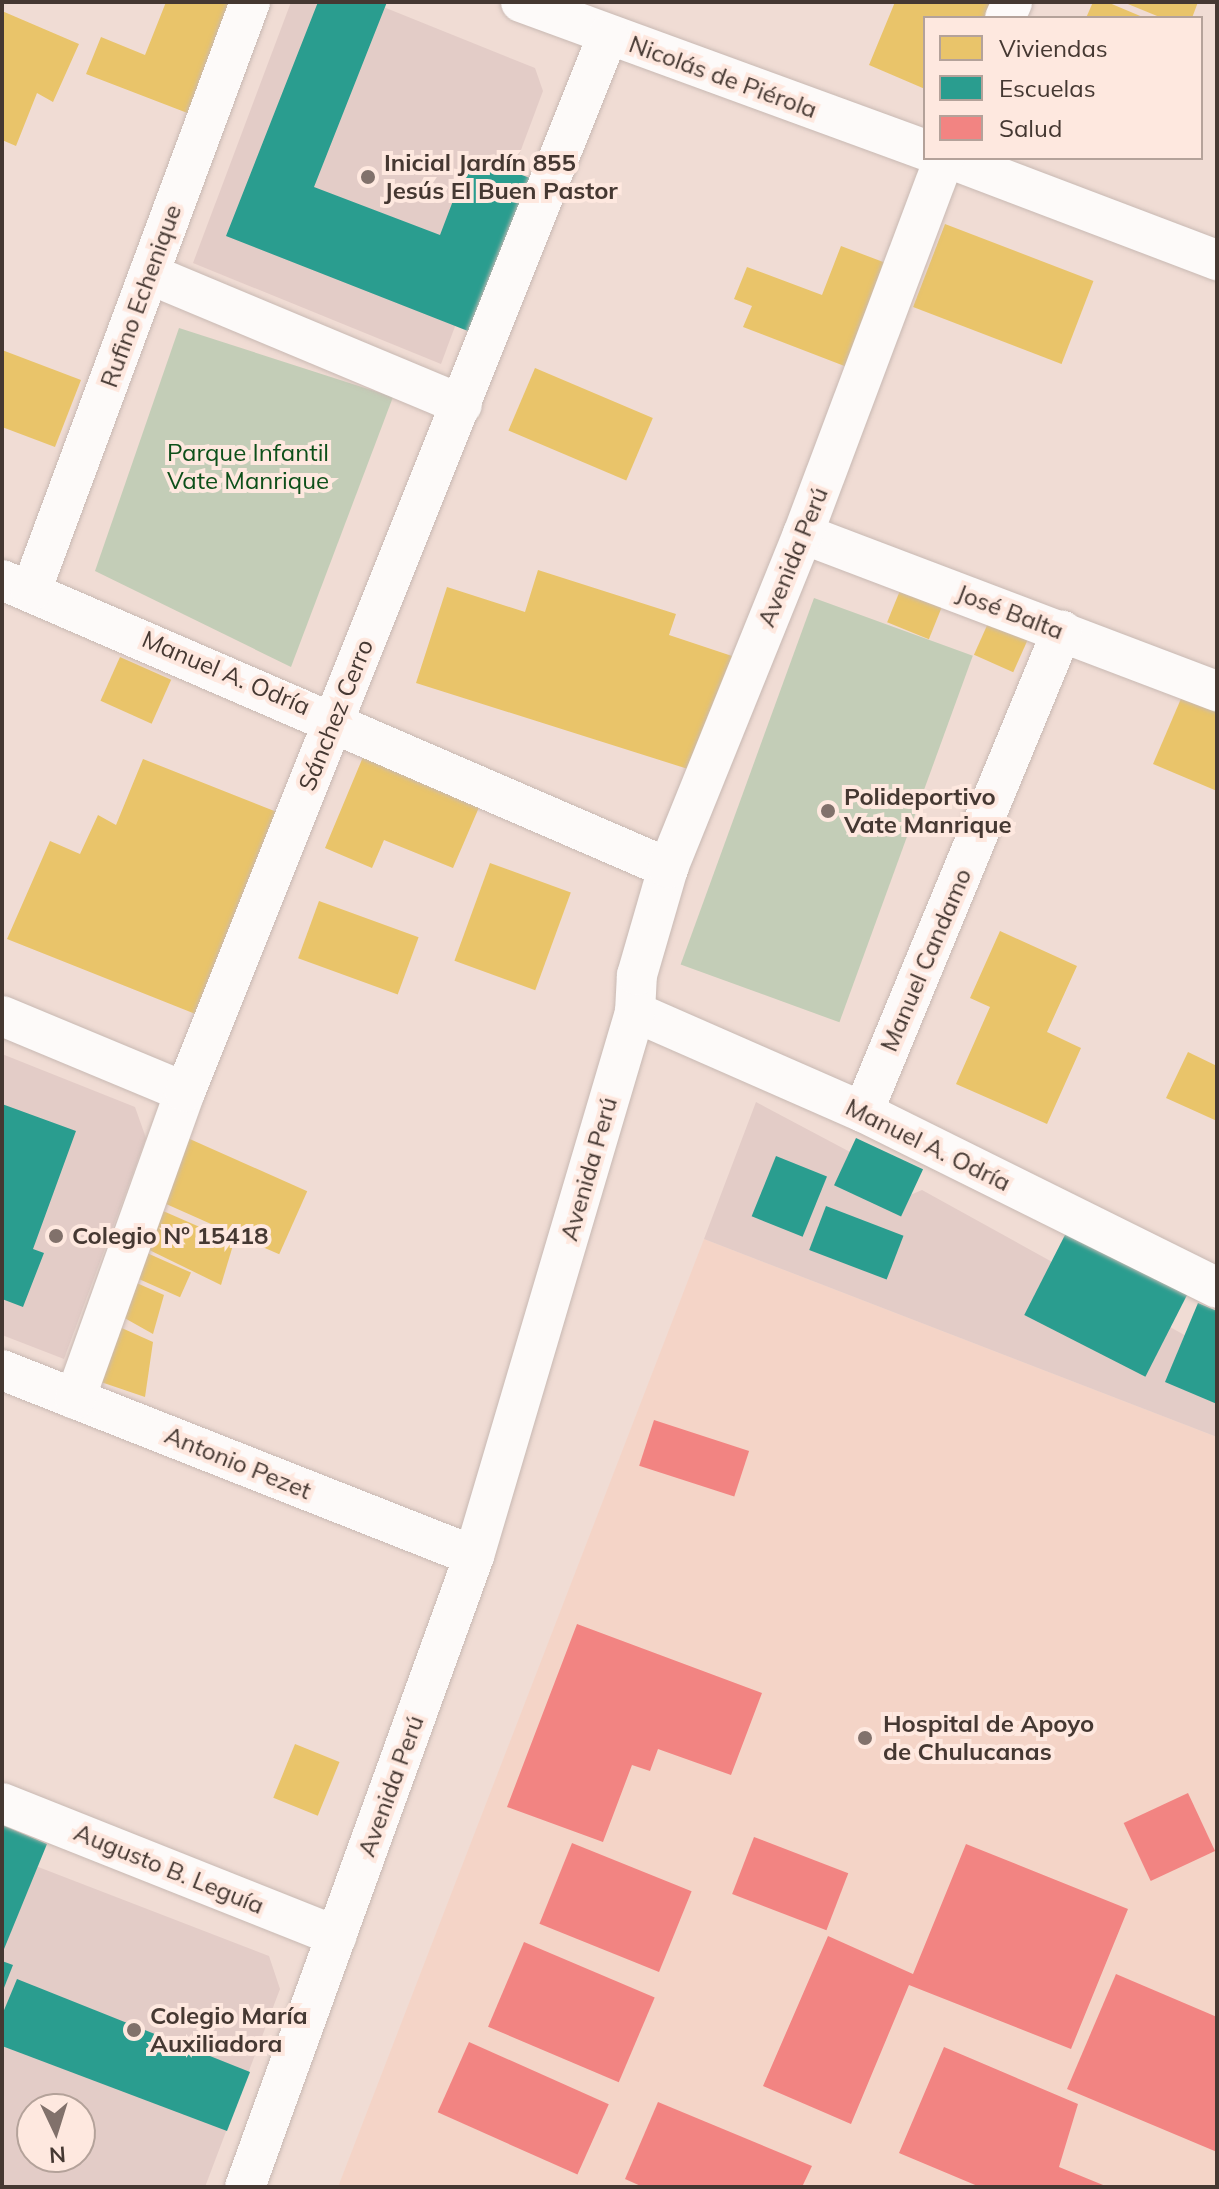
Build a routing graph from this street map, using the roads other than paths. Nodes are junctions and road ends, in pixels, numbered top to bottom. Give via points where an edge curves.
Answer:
1 (250, 2) edge
2 (521, 2) edge
3 (608, 35) junction
4 (923, 149) edge
5 (945, 160) edge
6 (951, 160) edge
7 (1217, 260) edge
8 (149, 274) junction
9 (462, 405) junction
10 (803, 534) junction
11 (17, 585) edge
12 (1062, 631) junction
13 (1217, 691) edge
14 (334, 719) junction
15 (668, 868) junction
16 (635, 1012) junction
17 (2, 1016) edge
18 (185, 1092) junction
19 (863, 1112) junction
20 (1217, 1288) edge
21 (2, 1370) edge
22 (75, 1399) junction
23 (474, 1556) junction
24 (2, 1803) edge
25 (336, 1936) junction
26 (245, 2187) edge

1 - 8 street, Rufino Echenique
2 - 3 street, Nicolás de Piérola
3 - 4 street, Nicolás de Piérola
3 - 9 street, Sánchez Cerro
5 - 10 street, Avenida Perú
6 - 7 street
8 - 9 street
8 - 11 street, Rufino Echenique
9 - 14 street, Sánchez Cerro
10 - 12 street, José Balta
10 - 15 street, Avenida Perú
11 - 14 street, Manuel A. Odría
12 - 13 street, José Balta
12 - 19 street, Manuel Candamo
14 - 15 street, Manuel A. Odría
14 - 18 street, Sánchez Cerro
15 - 16 street, Avenida Perú via 637,975
16 - 19 street, Manuel A. Odría
16 - 23 street, Avenida Perú
17 - 18 street
18 - 22 street, Sánchez Cerro
19 - 20 street, Manuel A. Odría
21 - 22 street, Antonio Pezet
22 - 23 street, Antonio Pezet
23 - 25 street, Avenida Perú
24 - 25 street, Augusto B. Leguía
25 - 26 street, Avenida Perú

